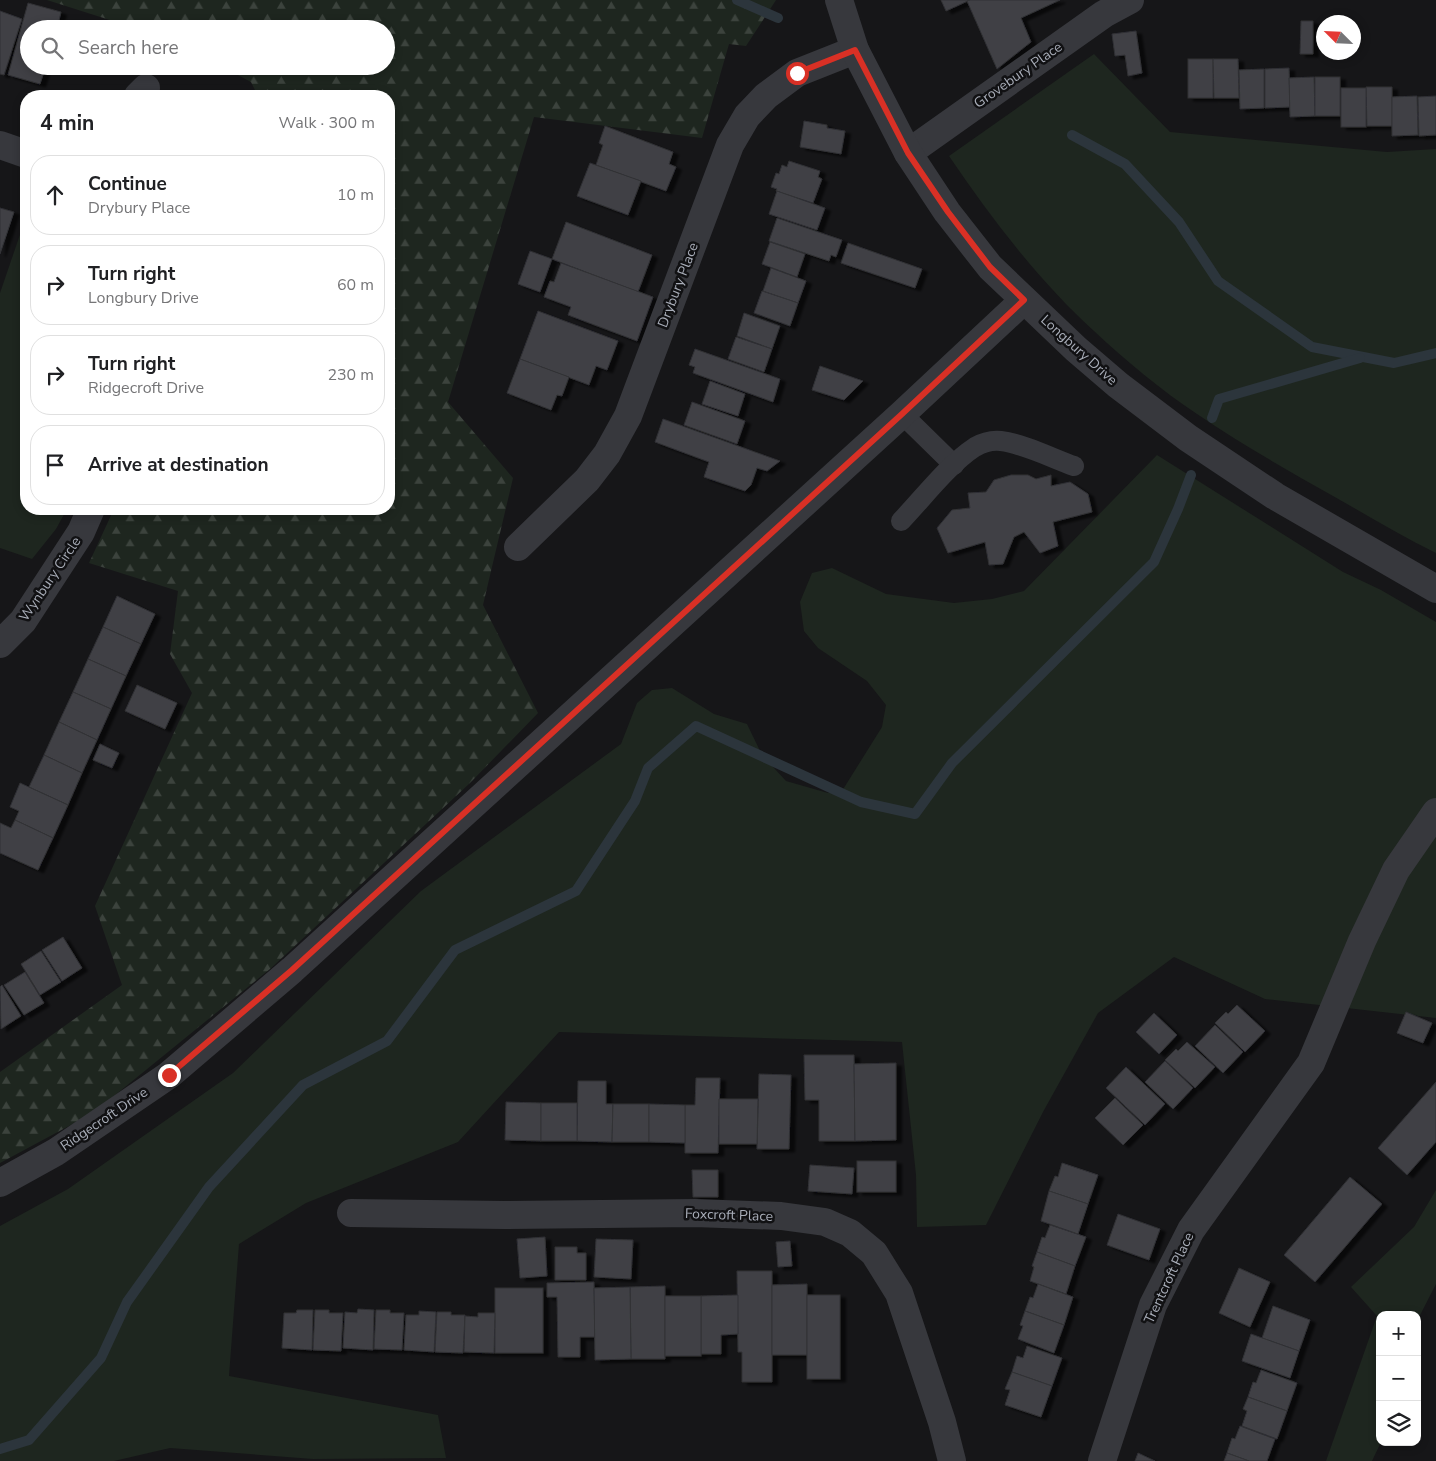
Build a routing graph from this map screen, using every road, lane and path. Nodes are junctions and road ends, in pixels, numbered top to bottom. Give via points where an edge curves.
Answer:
1 (839, 0) edge
2 (1130, 0) edge
3 (855, 50) junction
4 (0, 145) edge
5 (20, 152) edge
6 (908, 153) junction
7 (1024, 300) junction
8 (902, 414) junction
9 (954, 465) junction
10 (1074, 466) dead end
11 (88, 515) edge
12 (902, 521) dead end
13 (518, 547) dead end
14 (1436, 589) edge
15 (0, 644) edge
16 (1436, 812) edge
17 (0, 1183) edge
18 (351, 1213) dead end
19 (952, 1461) edge
20 (1102, 1461) edge

1 - 3 street, Longbury Drive
2 - 6 street, Grovebury Place via 1104,14
3 - 6 street, Longbury Drive
3 - 13 street, Drybury Place via 797,73 766,96 747,116 730,145 628,416 607,454 587,480
4 - 5 street
6 - 7 street, Longbury Drive via 990,267
7 - 8 street, Ridgecroft Drive
7 - 14 street, Longbury Drive via 1076,350 1188,438 1275,496
8 - 9 lane
8 - 17 street, Ridgecroft Drive via 292,970 176,1069 56,1152
9 - 10 lane via 975,447 1001,441
9 - 12 lane
11 - 15 street, Wynbury Circle via 81,532 23,621
16 - 20 street, Trentcroft Place via 1396,870 1358,950 1311,1063 1191,1230 1153,1304
18 - 19 street, Foxcroft Place via 695,1213 781,1216 825,1222 850,1233 874,1253 899,1293

